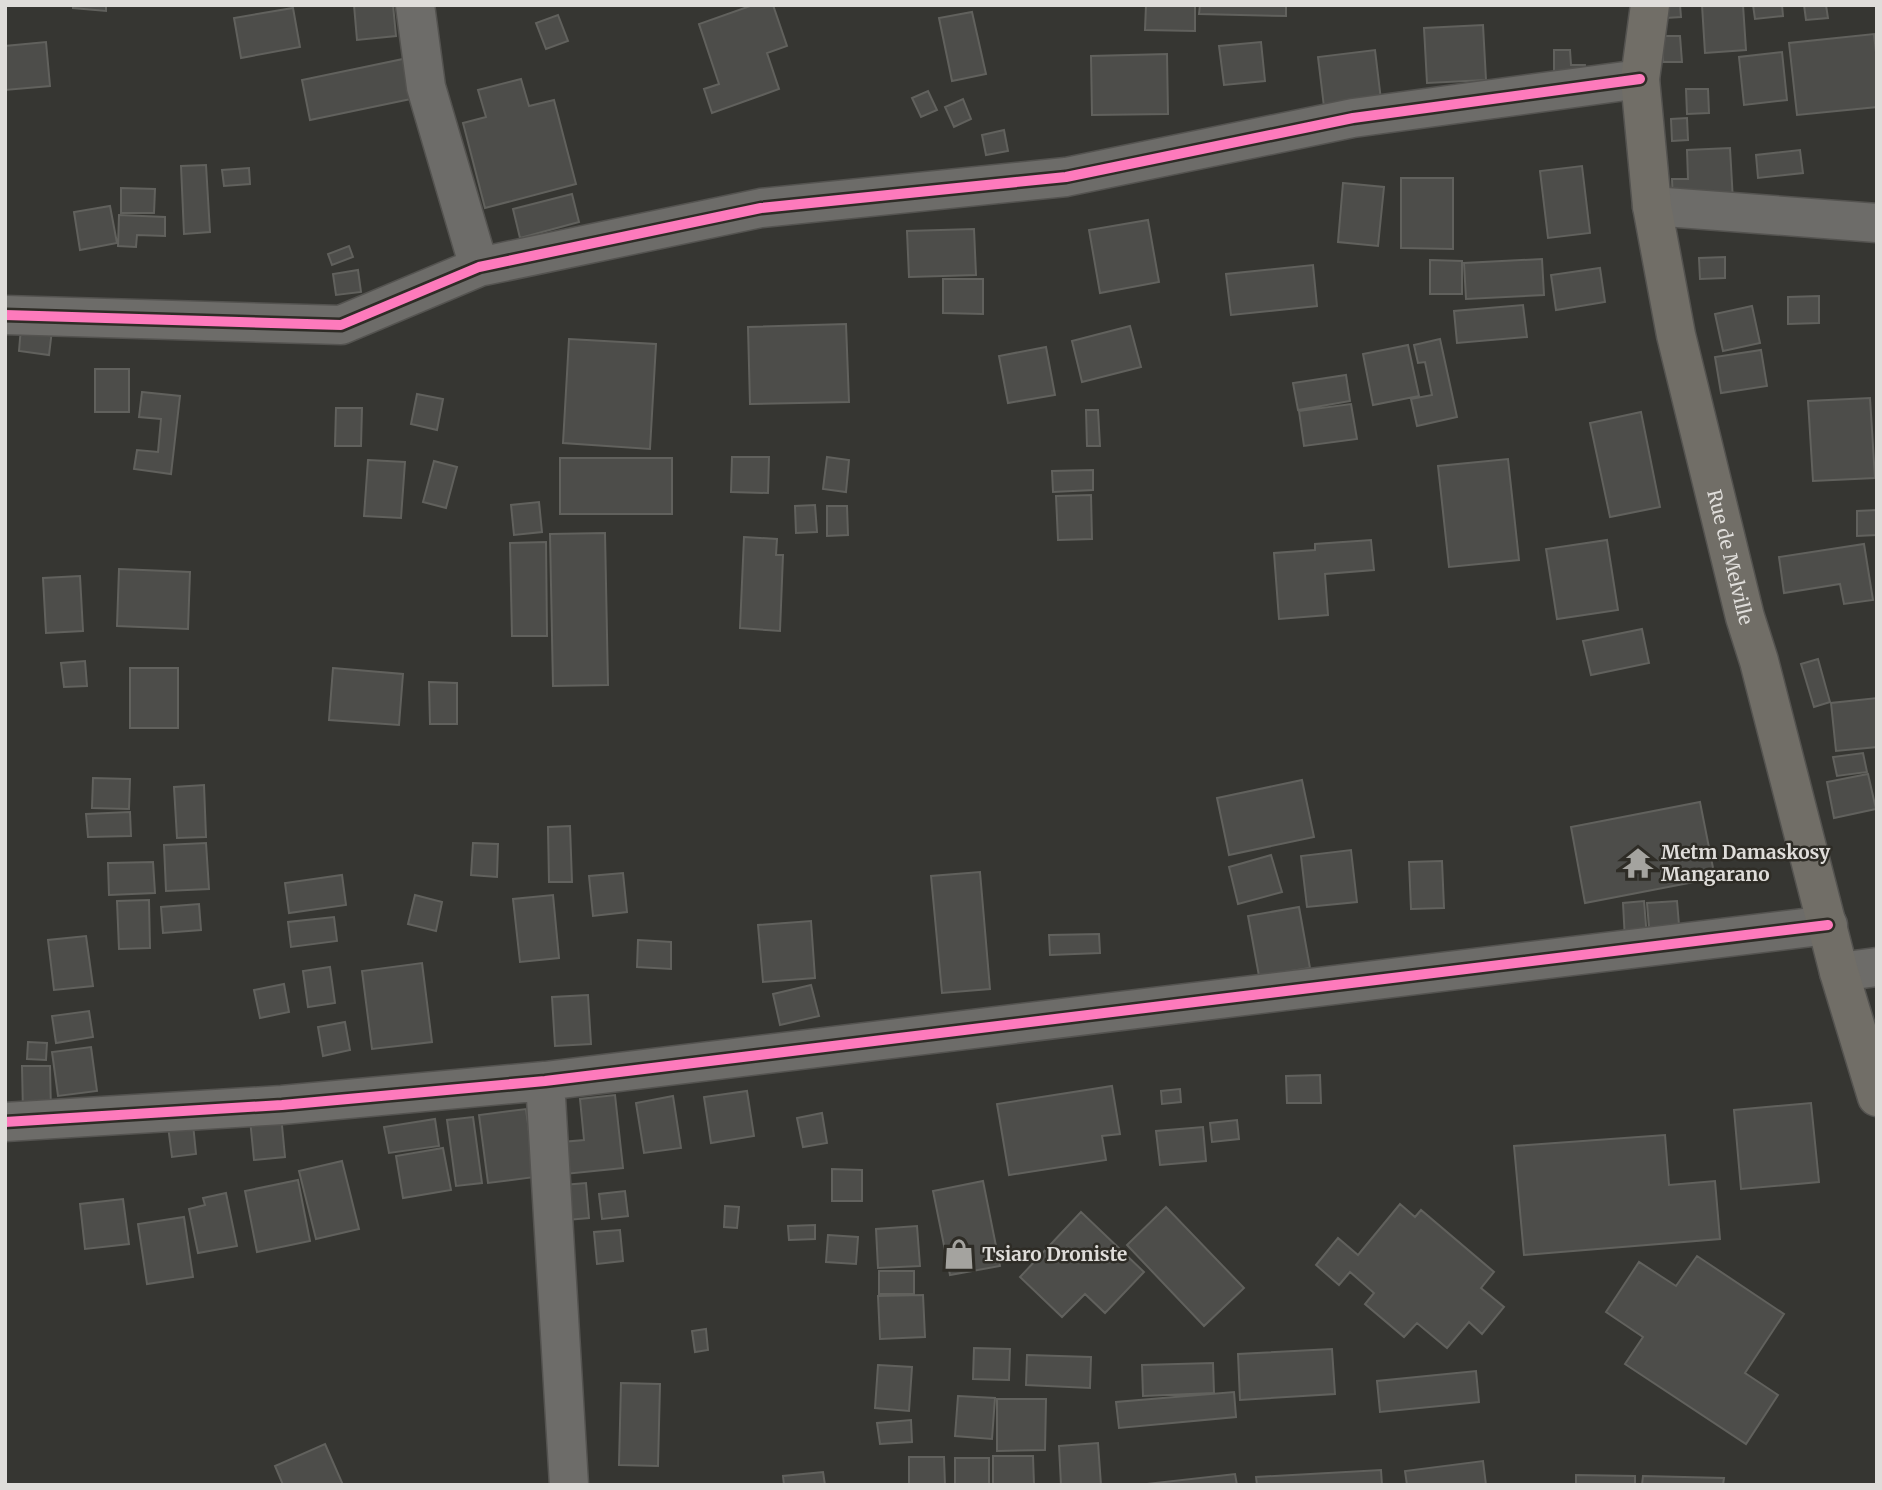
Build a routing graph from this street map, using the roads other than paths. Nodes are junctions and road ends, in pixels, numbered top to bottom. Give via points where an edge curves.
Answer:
1 (415, 5) edge
2 (1650, 5) edge
3 (1640, 79) junction
4 (1652, 205) junction
5 (1877, 223) edge
6 (479, 267) junction
7 (5, 315) edge
8 (1828, 925) junction
9 (1877, 967) edge
10 (1839, 972) junction
11 (545, 1081) junction
12 (1877, 1097) edge
13 (5, 1122) edge
14 (569, 1485) edge

1 - 6 street via 426,87
2 - 3 main road, Rue de Melville
3 - 4 main road, Rue de Melville
3 - 6 street via 1353,118 1066,177 761,208
4 - 5 street
4 - 8 main road, Rue de Melville via 1686,376
6 - 7 street via 341,325
8 - 10 main road, Rue de Melville
8 - 11 street
9 - 10 street
10 - 12 main road, Rue de Melville
11 - 13 street via 282,1105
11 - 14 street

